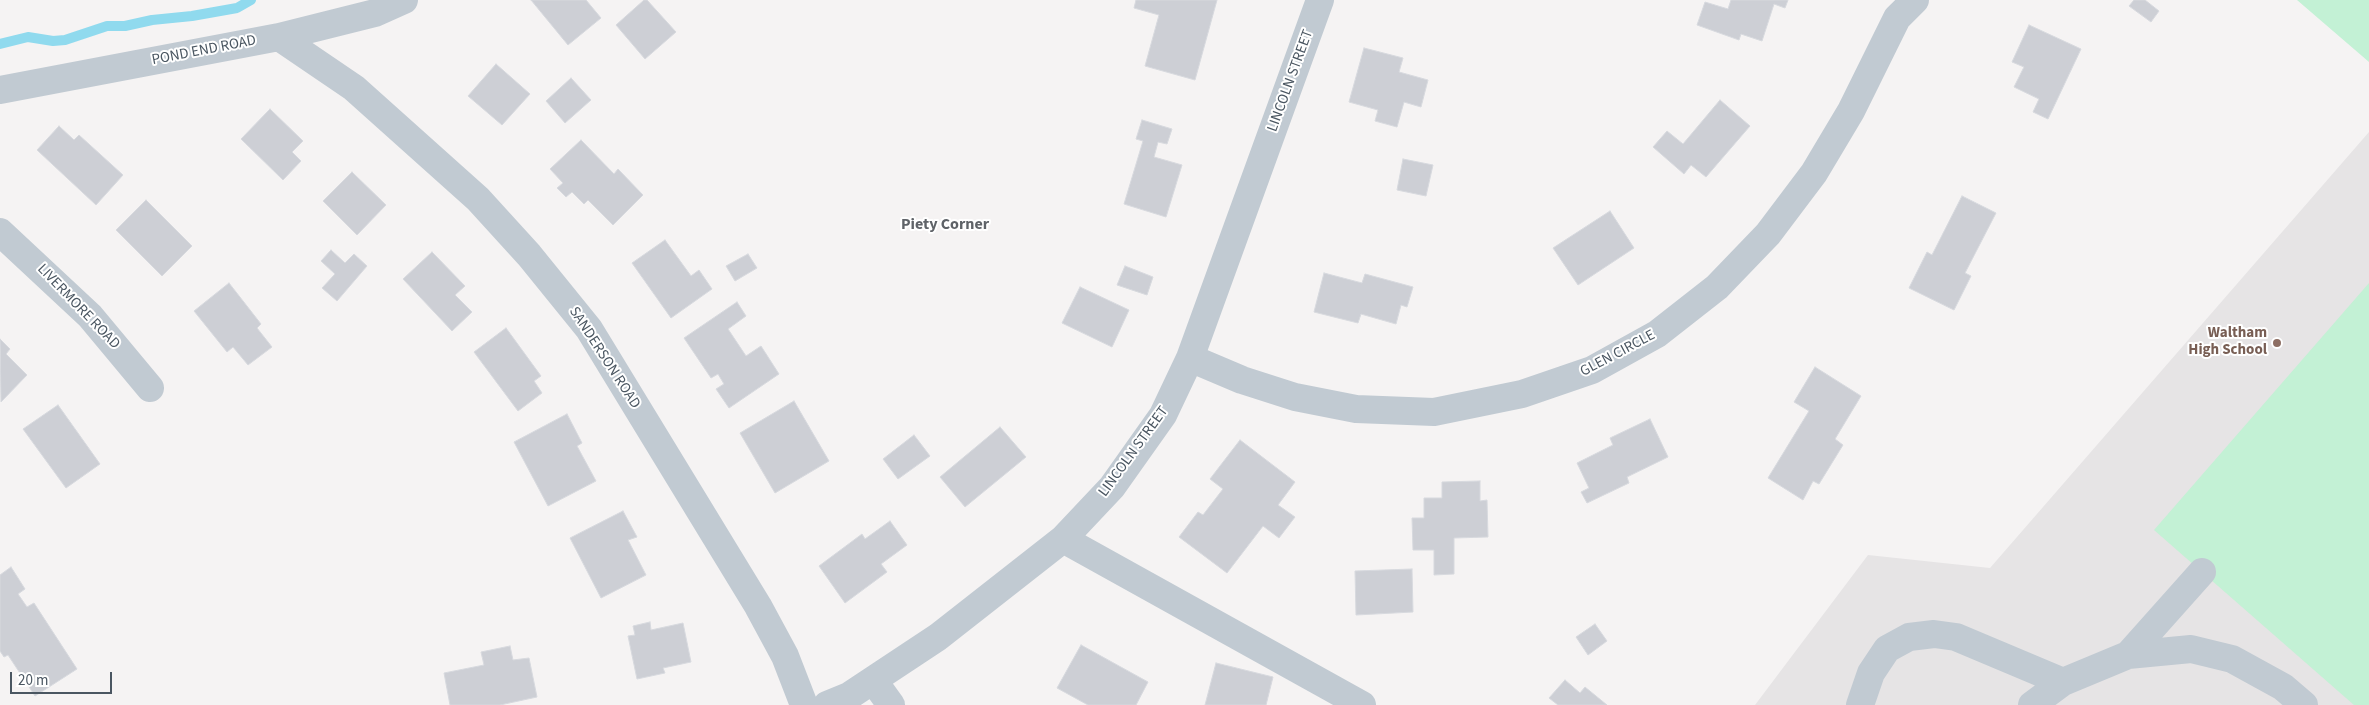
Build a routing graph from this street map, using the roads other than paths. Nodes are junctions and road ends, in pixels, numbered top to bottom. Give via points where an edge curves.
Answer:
1 (404, 0) edge
2 (1320, 0) edge
3 (1901, 6) edge
4 (279, 36) junction
5 (0, 90) edge
6 (0, 232) edge
7 (1190, 358) junction
8 (150, 388) dead end
9 (1063, 538) junction
10 (2202, 572) dead end
11 (2128, 655) junction
12 (873, 680) junction
13 (2063, 682) junction
14 (842, 702) edge
15 (804, 705) edge
16 (891, 705) edge
17 (1362, 705) edge
18 (1860, 705) edge
19 (2032, 705) edge
20 (2304, 705) edge

1 - 4 street, POND END ROAD via 375,13
2 - 7 street, LINCOLN STREET
3 - 7 street, GLEN CIRCLE via 1851,111 1814,173 1768,234 1717,287 1657,334 1592,370 1522,394 1434,412 1356,409 1296,397 1242,380
4 - 5 street, POND END ROAD
4 - 15 street, SANDERSON ROAD via 354,88 478,199 589,329 758,606 785,656
6 - 8 street, LIVERMORE ROAD via 90,316
7 - 9 street, LINCOLN STREET via 1163,415 1112,487
9 - 12 street, LINCOLN STREET via 938,637
9 - 17 street
10 - 11 street
11 - 13 street
11 - 20 street via 2191,649 2232,659 2284,687
12 - 14 street, LINCOLN STREET
12 - 16 street
13 - 18 street via 1956,637 1934,634 1909,637 1887,649 1871,673
13 - 19 street

